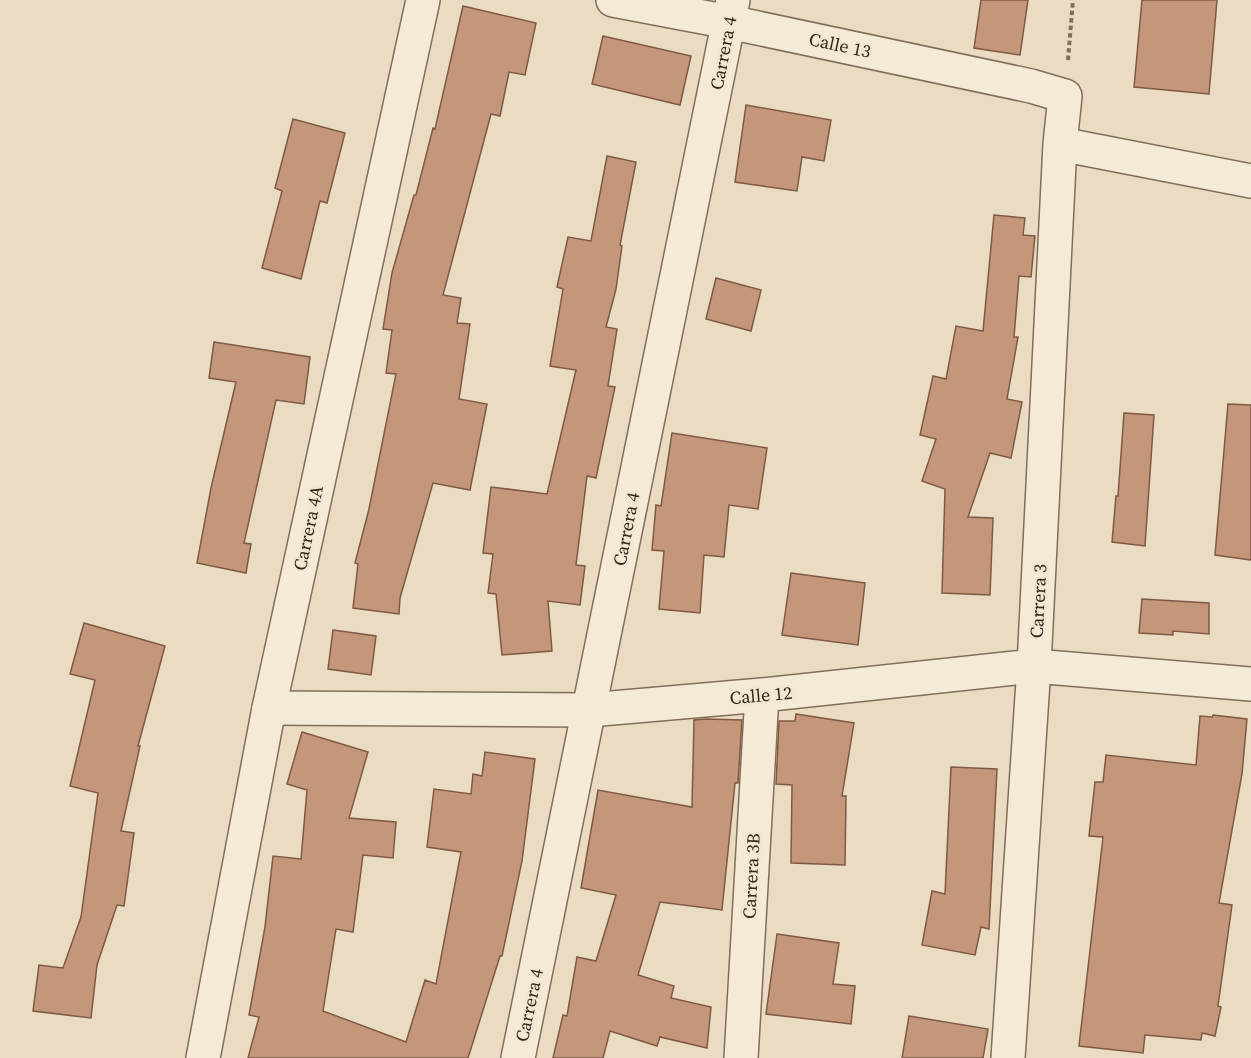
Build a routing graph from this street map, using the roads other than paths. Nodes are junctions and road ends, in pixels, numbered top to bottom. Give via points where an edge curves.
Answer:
1 (423, 0) edge
2 (613, 0) edge
3 (731, 11) edge
4 (1065, 96) joint
5 (1060, 144) junction
6 (1251, 181) edge
7 (1035, 666) junction
8 (1251, 684) edge
9 (762, 695) junction
10 (269, 708) junction
11 (589, 710) junction
12 (202, 1058) edge
13 (518, 1058) edge
14 (741, 1058) edge
15 (1008, 1058) edge

1 - 10 street, Carrera 4A
2 - 3 street, Calle 13
3 - 4 street, Calle 13
3 - 11 street, Carrera 4
4 - 5 street, Carrera 3
5 - 6 street
5 - 7 street, Carrera 3
7 - 8 street, Calle 12
7 - 9 street, Calle 12
7 - 15 street, Carrera 3
9 - 11 street, Calle 12
9 - 14 street, Carrera 3B
10 - 11 street, Calle 12
10 - 12 street, Carrera 4A
11 - 13 street, Carrera 4

